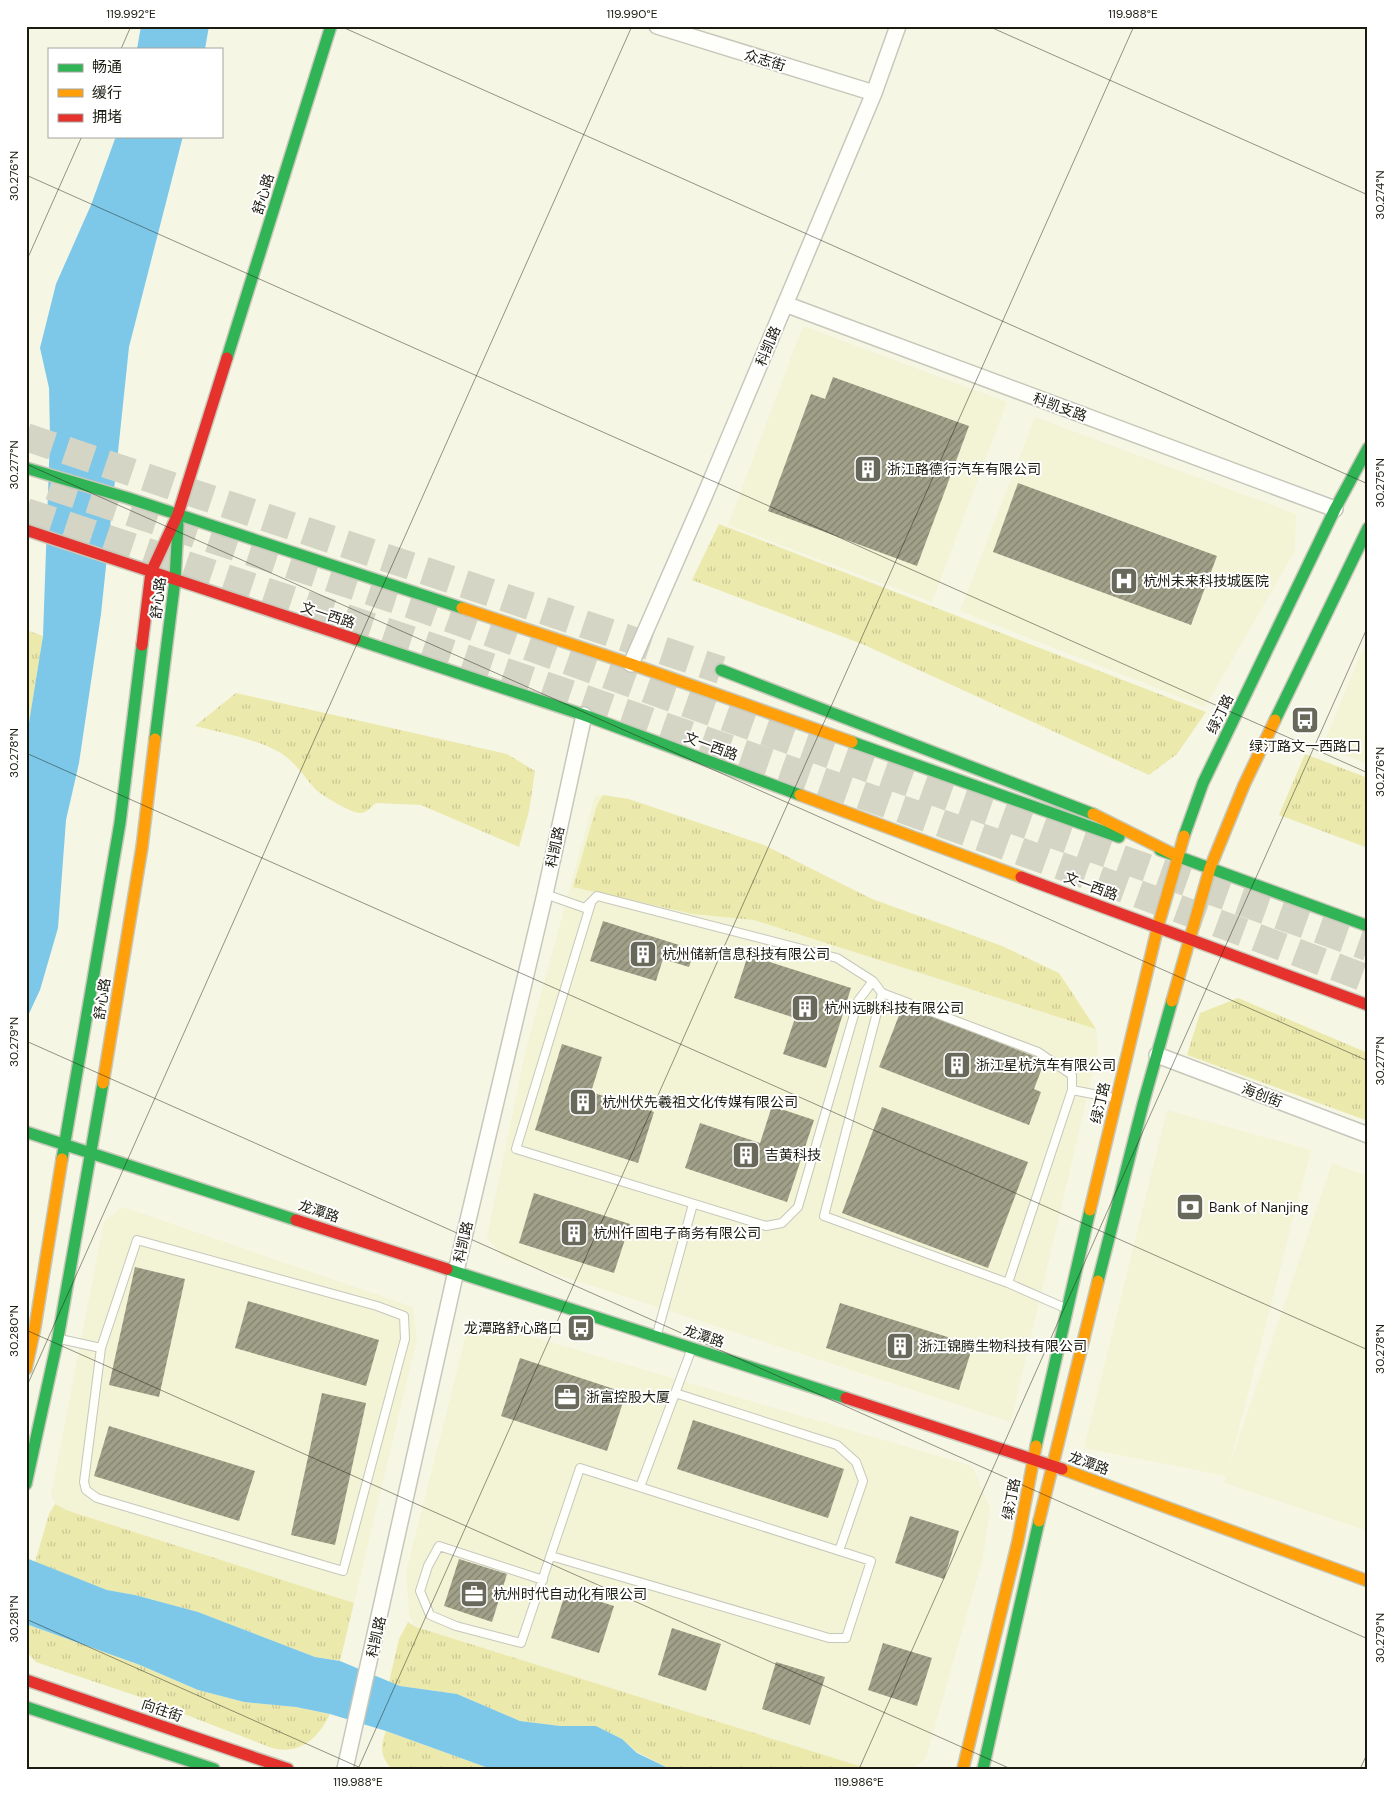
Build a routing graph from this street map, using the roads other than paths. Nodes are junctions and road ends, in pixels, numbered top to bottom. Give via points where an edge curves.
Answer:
1 (331, 26) edge
2 (657, 26) edge
3 (898, 26) edge
4 (874, 93) junction
5 (785, 304) junction
6 (1368, 448) edge
7 (26, 468) edge
8 (1335, 509) junction
9 (178, 514) junction
10 (1368, 528) edge
11 (26, 530) edge
12 (151, 572) junction
13 (175, 580) junction
14 (631, 664) junction
15 (721, 670) tunnel mouth
16 (584, 715) junction
17 (1177, 856) junction
18 (1210, 868) junction
19 (545, 894) junction
20 (591, 903) junction
21 (1158, 926) junction
22 (1368, 926) edge
23 (1190, 938) junction
24 (873, 981) junction
25 (882, 993) junction
26 (1368, 1005) edge
27 (1157, 1055) junction
28 (1072, 1090) junction
29 (1116, 1098) junction
30 (26, 1132) edge
31 (1368, 1135) edge
32 (64, 1143) junction
33 (92, 1152) junction
34 (694, 1204) junction
35 (456, 1272) junction
36 (1008, 1283) junction
37 (1070, 1310) junction
38 (657, 1337) junction
39 (58, 1338) junction
40 (101, 1348) junction
41 (692, 1348) junction
42 (26, 1369) edge
43 (675, 1393) junction
44 (1034, 1460) junction
45 (1052, 1465) junction
46 (26, 1484) edge
47 (640, 1487) junction
48 (839, 1551) junction
49 (551, 1556) junction
50 (543, 1580) junction
51 (1368, 1580) edge
52 (26, 1680) edge
53 (26, 1707) edge
54 (214, 1769) edge
55 (288, 1769) edge
56 (345, 1769) edge
57 (963, 1769) edge
58 (983, 1769) edge

1 - 9 main road, 舒心路
2 - 4 street, 众志街
3 - 4 street, 科凯路
4 - 5 street, 科凯路
5 - 8 street, 科凯支路
5 - 14 street, 科凯路
6 - 8 main road, 绿汀路
7 - 9 main road
8 - 17 main road, 绿汀路 via 1203,783
9 - 12 main road, 舒心路
9 - 13 main road, 舒心路
9 - 14 main road
10 - 18 main road via 1244,785
11 - 12 main road, 文一西路
12 - 13 main road, 文一西路
12 - 32 main road, 舒心路 via 120,823
13 - 16 main road, 文一西路
13 - 33 main road, 舒心路 via 142,846
14 - 17 main road
15 - 17 main road via 1080,807
16 - 19 street, 科凯路
16 - 21 main road, 文一西路
17 - 18 main road
17 - 21 main road, 绿汀路
18 - 22 main road
18 - 23 main road
19 - 20 lane via 585,908
19 - 35 street, 科凯路
20 - 24 lane via 597,896 838,958
20 - 34 lane via 516,1149
21 - 23 main road, 文一西路
21 - 29 main road, 绿汀路
23 - 26 main road, 文一西路
23 - 27 main road
24 - 25 lane
24 - 34 lane via 858,1001 798,1207 782,1223 766,1226
25 - 28 lane via 1038,1052 1072,1075
25 - 36 lane via 824,1216
27 - 31 street, 海创街
27 - 45 main road
28 - 29 lane
28 - 36 lane
29 - 37 main road, 绿汀路
30 - 32 main road, 龙潭路
32 - 33 main road, 龙潭路
32 - 42 main road, 舒心路
33 - 35 main road, 龙潭路
33 - 39 main road, 舒心路
34 - 38 lane
35 - 38 main road, 龙潭路
35 - 56 street, 科凯路
36 - 37 lane
37 - 44 main road, 绿汀路
38 - 41 main road, 龙潭路
39 - 40 lane
39 - 46 main road, 舒心路
40 - 40 lane via 84,1482 86,1490 97,1498 343,1571 405,1339 404,1316 137,1240
41 - 43 lane
41 - 44 main road, 龙潭路
43 - 47 lane
43 - 48 lane via 837,1445 856,1462 863,1481
44 - 45 main road, 龙潭路
44 - 57 main road, 绿汀路 via 1018,1541
45 - 51 main road, 龙潭路
45 - 58 main road
47 - 48 lane
47 - 49 lane via 580,1468
48 - 49 lane via 871,1561 846,1638 829,1638
49 - 50 lane
50 - 50 lane via 521,1643 456,1626 430,1615 420,1590 439,1546
52 - 55 main road, 向往街
53 - 54 main road

